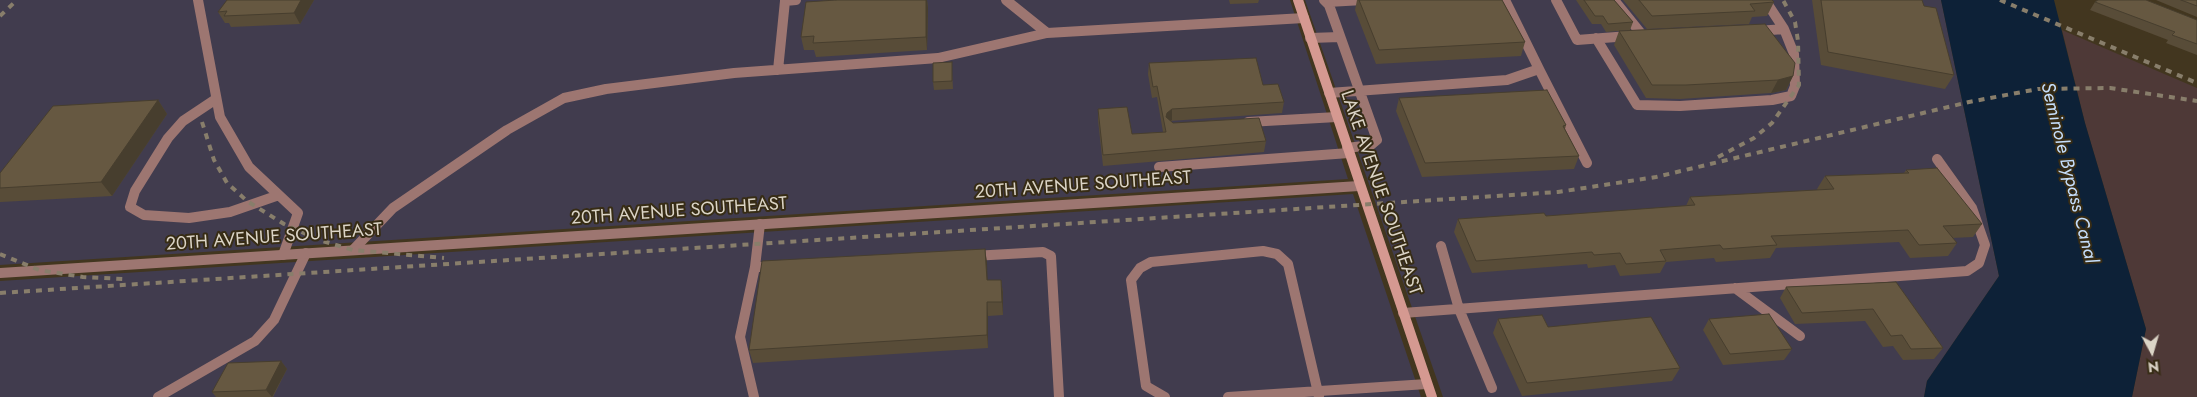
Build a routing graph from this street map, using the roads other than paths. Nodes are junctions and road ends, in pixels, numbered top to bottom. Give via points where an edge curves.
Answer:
1 (198, 0) edge
2 (796, 0) edge
3 (1006, 0) edge
4 (1298, 0) edge
5 (1363, 0) edge
6 (1505, 0) edge
7 (1556, 0) edge
8 (1614, 0) edge
9 (1765, 0) edge
10 (1326, 1) edge
11 (1304, 18) junction
12 (1784, 30) junction
13 (1747, 31) edge
14 (1046, 33) junction
15 (1340, 37) junction
16 (1310, 38) junction
17 (1596, 38) junction
18 (1539, 69) junction
19 (778, 70) junction
20 (1359, 90) junction
21 (1329, 93) junction
22 (216, 99) junction
23 (1336, 117) junction
24 (1240, 123) edge
25 (1348, 151) junction
26 (1936, 159) dead end
27 (1587, 163) dead end
28 (1159, 168) dead end
29 (1359, 186) junction
30 (279, 195) junction
31 (760, 224) junction
32 (1441, 246) dead end
33 (353, 250) junction
34 (306, 253) junction
35 (283, 255) junction
36 (965, 256) edge
37 (754, 267) junction
38 (788, 267) edge
39 (0, 273) edge
40 (1735, 288) junction
41 (1460, 309) junction
42 (1403, 313) junction
43 (1800, 336) dead end
44 (1427, 384) junction
45 (1492, 388) dead end
46 (1319, 394) edge
47 (158, 397) edge
48 (754, 397) edge
49 (1058, 397) edge
50 (1165, 397) edge
51 (1228, 397) edge
52 (1432, 397) edge

1 - 22 street
2 - 19 street via 785,1
3 - 14 street
4 - 11 street, LAKE AVENUE SOUTHEAST
5 - 10 street
6 - 18 street
7 - 17 street via 1578,40
8 - 17 street via 1648,35
9 - 12 street
10 - 15 street
11 - 14 street
11 - 16 street, LAKE AVENUE SOUTHEAST
12 - 13 street
12 - 17 street via 1794,54 1795,86 1791,96 1680,106 1637,104
14 - 19 street via 938,58
15 - 16 street
15 - 20 street
16 - 21 street, LAKE AVENUE SOUTHEAST
18 - 20 street via 1507,80
18 - 27 street
19 - 33 street via 606,89 564,98 507,130 393,208
20 - 21 street
20 - 25 street via 1377,140 1371,145
21 - 23 street, LAKE AVENUE SOUTHEAST
22 - 30 street via 220,117 249,167
22 - 30 street via 183,120 168,138 135,191 130,207 144,215 189,218 230,212
23 - 24 street
23 - 25 street, LAKE AVENUE SOUTHEAST
25 - 28 street
25 - 29 street, LAKE AVENUE SOUTHEAST
26 - 40 street via 1972,208 1985,245 1979,263 1967,271
29 - 31 street, 20TH AVENUE SOUTHEAST
29 - 42 street, LAKE AVENUE SOUTHEAST
30 - 35 street via 298,213
31 - 33 street, 20TH AVENUE SOUTHEAST
31 - 37 street
32 - 41 street
33 - 34 street, 20TH AVENUE SOUTHEAST
34 - 35 street, 20TH AVENUE SOUTHEAST
34 - 47 street via 274,320 255,341
35 - 39 street, 20TH AVENUE SOUTHEAST
36 - 49 street via 1044,252 1051,256
37 - 38 street
37 - 48 street via 740,337
40 - 41 street
40 - 43 street
41 - 42 street
41 - 45 street
42 - 44 street, LAKE AVENUE SOUTHEAST
44 - 46 street
44 - 52 street, LAKE AVENUE SOUTHEAST
46 - 50 street via 1288,264 1277,254 1263,251 1150,262 1140,268 1131,280 1146,386
46 - 51 street

